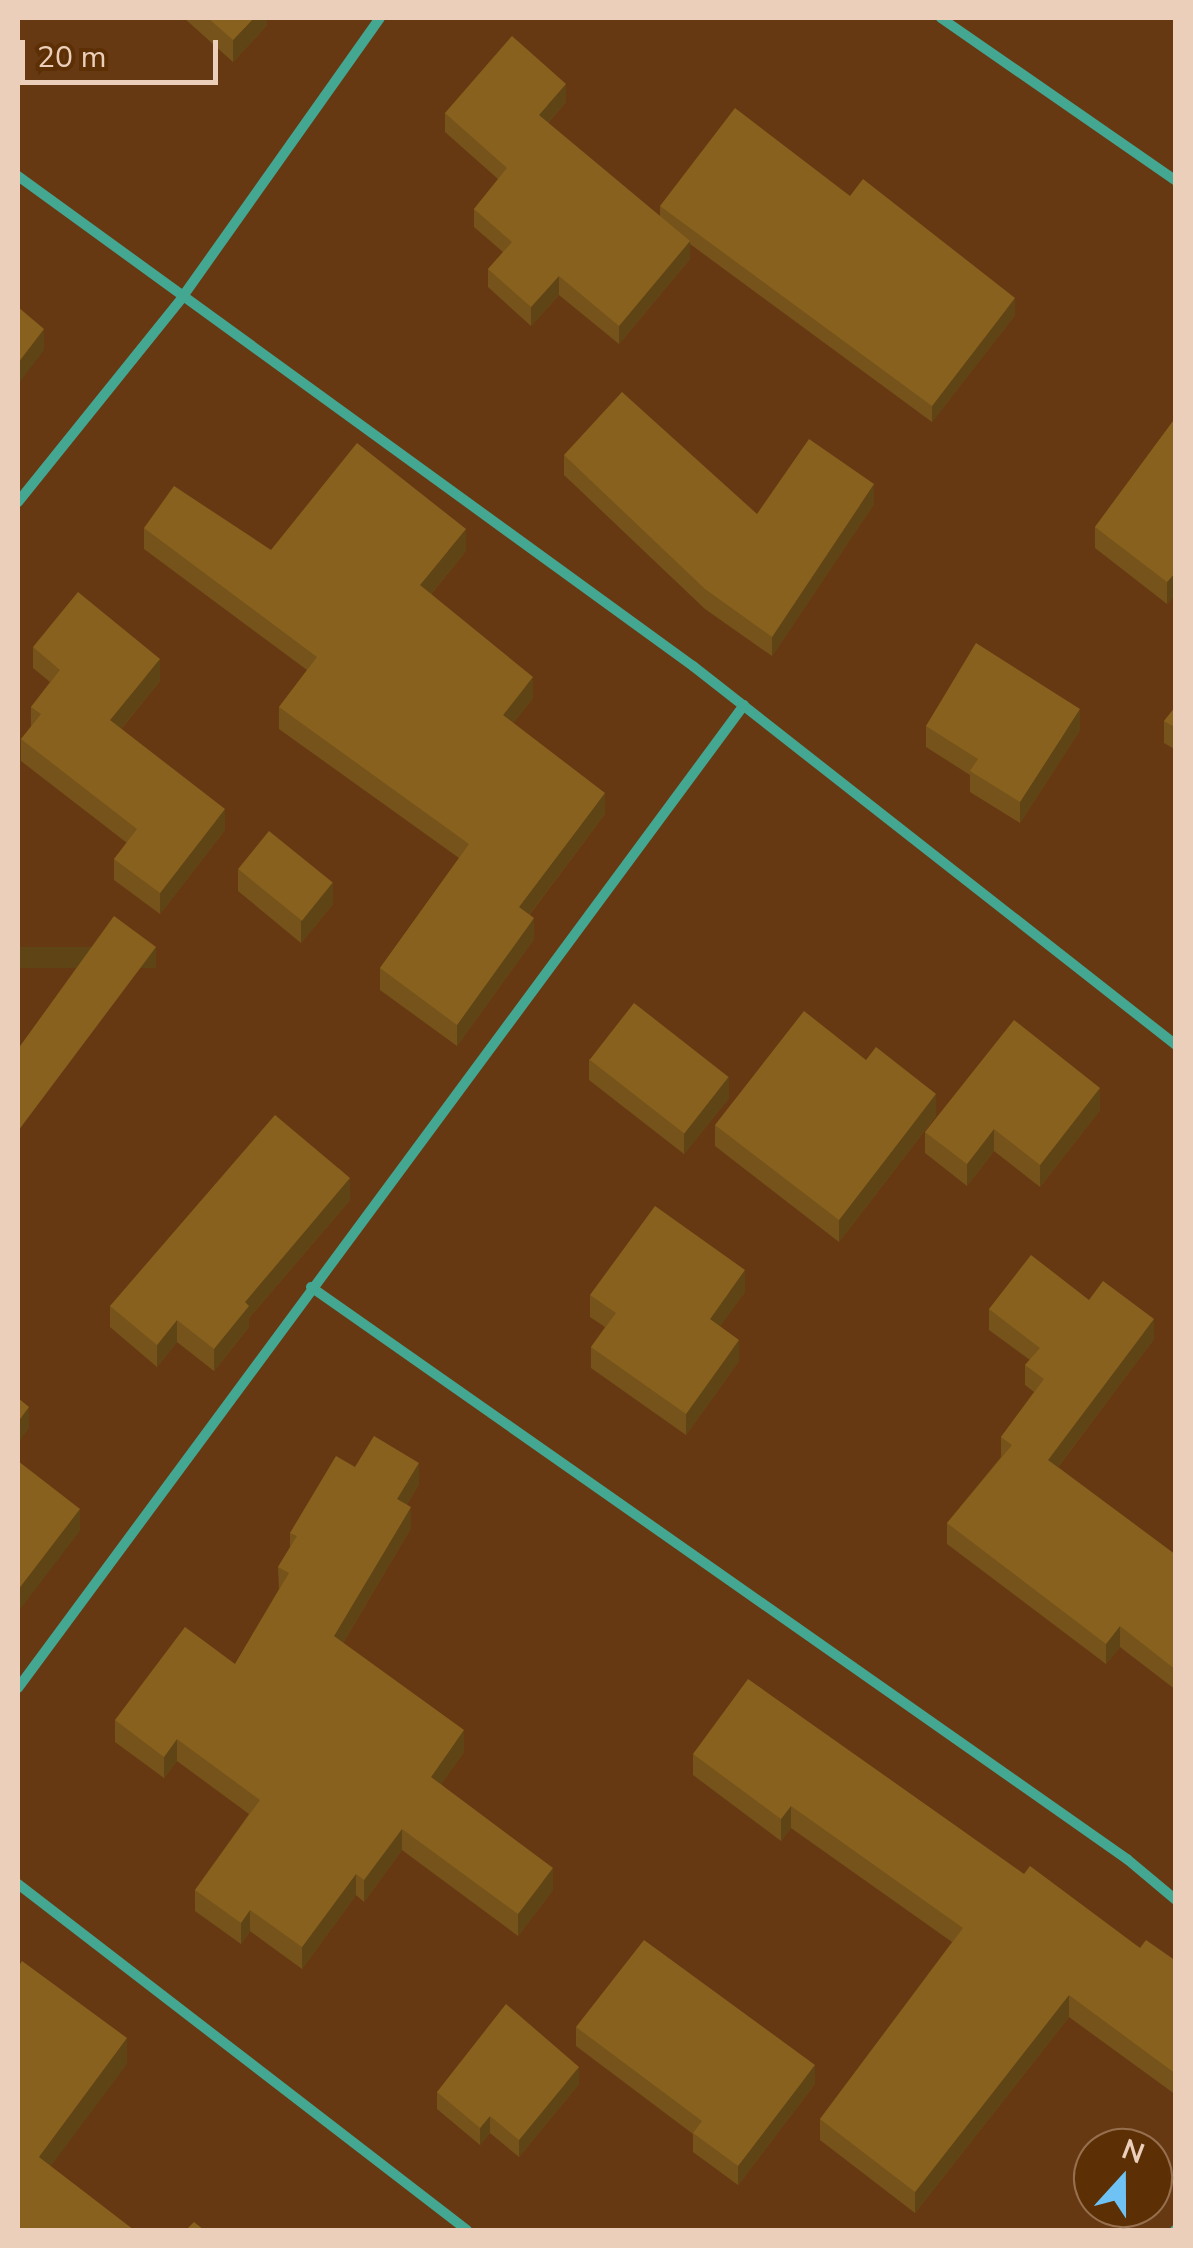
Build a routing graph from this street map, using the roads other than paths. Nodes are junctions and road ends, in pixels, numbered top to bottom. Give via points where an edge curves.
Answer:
1 (380, 18) edge
2 (941, 18) edge
3 (18, 176) edge
4 (1176, 181) edge
5 (181, 299) junction
6 (18, 502) edge
7 (744, 705) junction
8 (1176, 1046) edge
9 (311, 1286) junction
10 (18, 1688) edge
11 (18, 1884) edge
12 (1176, 1900) edge
13 (467, 2230) edge

1 - 5 street
2 - 4 street
3 - 5 street
5 - 6 street
5 - 7 street
7 - 8 street
7 - 9 street
9 - 10 street
9 - 12 street via 1127,1859
11 - 13 street

